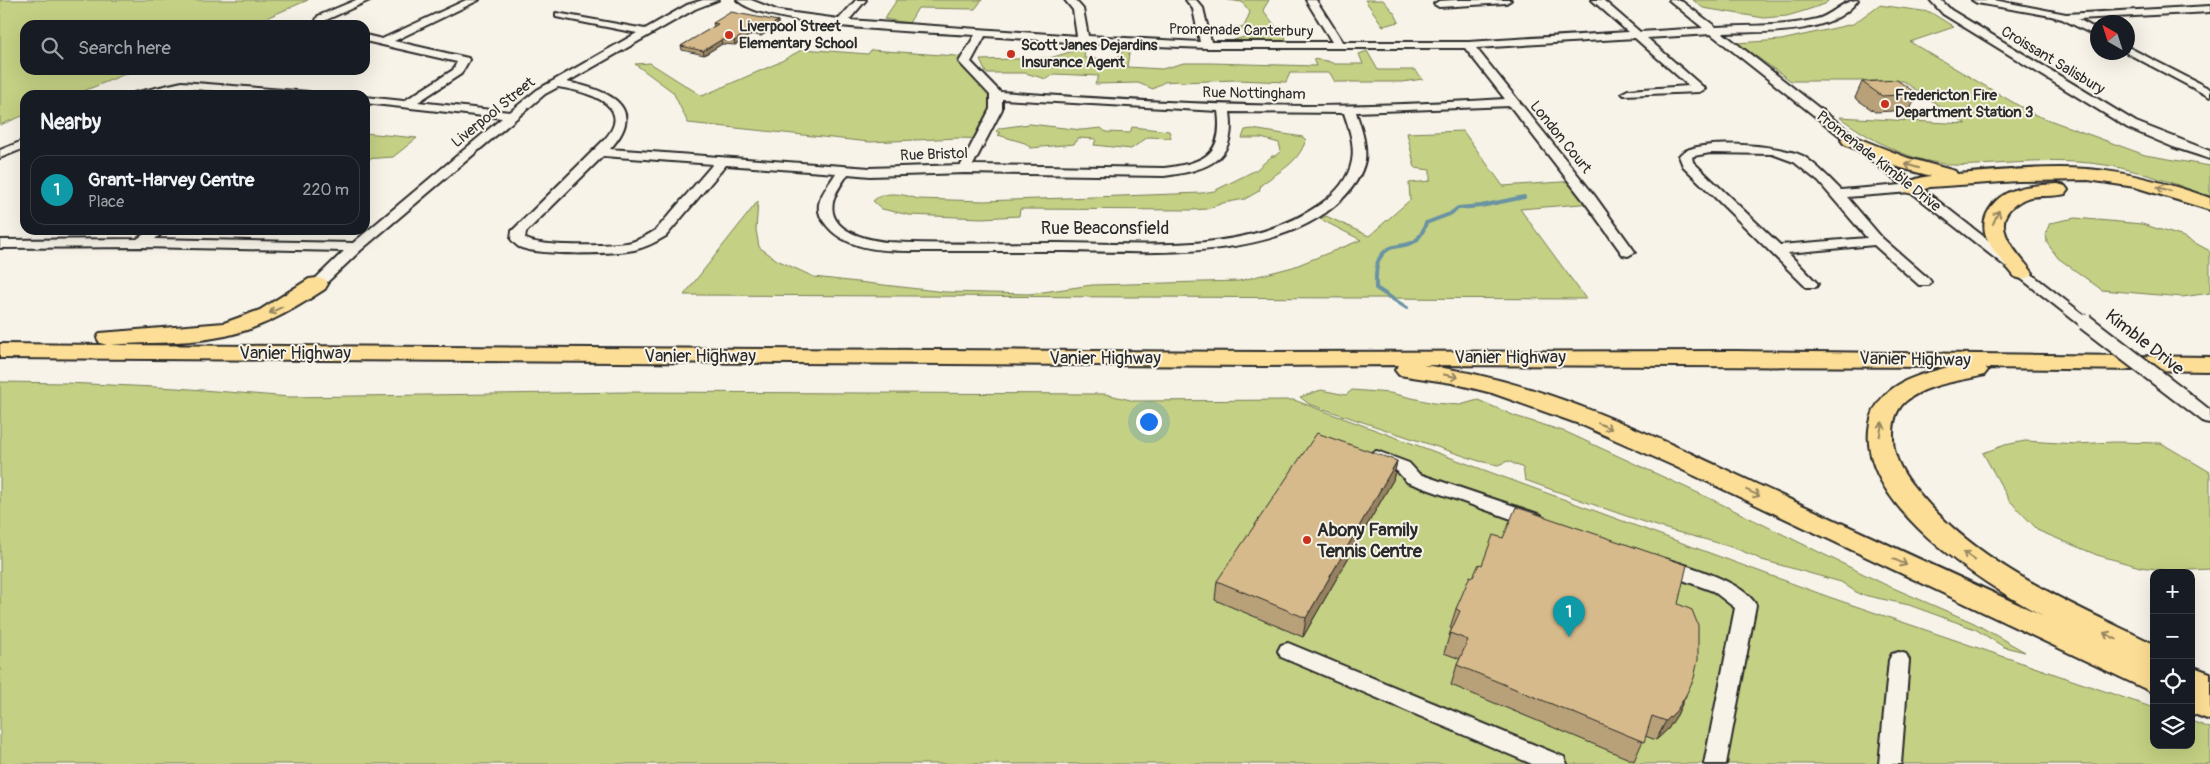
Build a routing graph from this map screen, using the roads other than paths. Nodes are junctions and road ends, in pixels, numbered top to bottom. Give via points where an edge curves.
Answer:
1 (365, 0) edge
2 (474, 0) edge
3 (713, 0) edge
4 (742, 0) edge
5 (861, 0) edge
6 (1070, 0) edge
7 (1191, 0) edge
8 (1311, 0) edge
9 (1506, 0) edge
10 (1597, 0) edge
11 (1674, 0) edge
12 (1853, 0) edge
13 (1935, 0) edge
14 (1976, 0) edge
15 (1439, 4) dead end
16 (2138, 4) dead end
17 (2210, 9) edge
18 (2155, 11) junction
19 (560, 15) dead end
20 (2066, 17) junction
21 (321, 20) edge
22 (841, 23) junction
23 (2090, 30) edge
24 (1712, 31) junction
25 (647, 32) junction
26 (981, 33) junction
27 (1638, 34) junction
28 (370, 39) edge
29 (1083, 40) junction
30 (384, 42) junction
31 (1206, 45) junction
32 (1468, 45) junction
33 (1340, 46) junction
34 (2135, 54) edge
35 (556, 83) junction
36 (160, 90) edge
37 (246, 90) edge
38 (1628, 94) dead end
39 (2210, 94) edge
40 (996, 95) junction
41 (370, 100) edge
42 (1512, 102) junction
43 (407, 104) junction
44 (1224, 108) junction
45 (1348, 109) junction
46 (512, 116) junction
47 (2160, 137) joint
48 (1850, 140) junction
49 (20, 146) edge
50 (600, 152) junction
51 (0, 154) edge
52 (2210, 155) edge
53 (722, 162) junction
54 (965, 169) junction
55 (844, 171) junction
56 (1977, 179) junction
57 (1913, 188) junction
58 (2026, 192) junction
59 (1835, 194) junction
60 (2210, 204) edge
61 (2210, 220) edge
62 (152, 235) edge
63 (1877, 241) junction
64 (140, 243) junction
65 (0, 244) edge
66 (356, 247) junction
67 (1776, 250) junction
68 (1628, 252) dead end
69 (2022, 273) junction
70 (1924, 282) dead end
71 (317, 284) joint
72 (1811, 284) dead end
73 (2085, 322) joint
74 (0, 338) edge
75 (86, 339) junction
76 (2210, 348) edge
77 (2171, 350) junction
78 (0, 351) edge
79 (2210, 352) edge
80 (1263, 359) junction
81 (2210, 365) edge
82 (2210, 418) edge
83 (1359, 450) edge
84 (1547, 525) edge
85 (1646, 560) edge
86 (1288, 651) dead end
87 (2150, 656) edge
88 (1899, 660) dead end
89 (2150, 678) edge
90 (2195, 680) edge
91 (2210, 687) edge
92 (2195, 700) edge
93 (2210, 707) edge
94 (1556, 764) edge
95 (1715, 764) edge
96 (1890, 764) edge

1 - 21 street
2 - 30 street
3 - 25 street, Liverpool Street
4 - 22 street, Promenade Canterbury via 777,14
5 - 22 street
6 - 29 street via 1078,9
7 - 31 street via 1198,8
8 - 33 street
9 - 15 street
10 - 27 street
11 - 24 street, Promenade Kimble Drive
12 - 24 street via 1841,13 1814,23
13 - 47 street, Croissant Salisbury via 1947,12 1994,42 2132,125
14 - 20 street via 2038,9
16 - 18 street
17 - 18 street
18 - 20 street
19 - 25 street
20 - 23 street
22 - 26 street, Promenade Canterbury
24 - 27 street, Promenade Canterbury
24 - 48 street, Promenade Kimble Drive
25 - 35 street, Liverpool Street
26 - 29 street, Promenade Canterbury
26 - 40 street via 965,62
27 - 32 street, Promenade Canterbury
27 - 38 street via 1698,89
28 - 30 street
29 - 31 street, Promenade Canterbury
30 - 43 street via 464,60 456,72
31 - 33 street, Promenade Canterbury
32 - 33 street, Promenade Canterbury
32 - 42 street, London Court
34 - 39 street
35 - 46 street, Liverpool Street
35 - 50 street via 594,91 614,105 620,118 618,131
36 - 37 street via 182,85
40 - 44 street, Rue Nottingham
40 - 54 street via 996,109
41 - 43 street
42 - 45 street, Rue Nottingham
42 - 68 street, London Court
43 - 46 street
44 - 45 street, Rue Nottingham
44 - 54 street, Rue Bristol via 1226,134 1221,149 1201,162 1174,171
45 - 55 street, Rue Beaconsfield via 1360,147 1360,158 1342,192 1314,213 1288,225 1244,239 1212,244 1154,248 879,245 842,233 826,215 825,202
46 - 66 street, Liverpool Street
47 - 52 street
56 -> 48 highway via 1901,162
48 - 57 street, Promenade Kimble Drive
49 - 51 street
50 - 53 street, Rue Bristol
50 - 53 street via 523,226 518,239 536,247 639,246 661,233
53 - 55 street, Rue Bristol
54 - 55 street, Rue Bristol
56 - 57 highway via 1926,182
60 -> 56 highway via 2147,184 2108,177 2062,175
57 - 58 highway via 1950,197
57 - 59 street
57 - 69 street, Promenade Kimble Drive
58 - 61 highway via 2068,190 2133,197
69 -> 58 highway via 1997,238 1992,225 1995,214 2004,204
59 - 63 street
59 - 67 street via 1804,162 1787,154 1766,150 1699,150 1688,153 1685,156 1688,163
62 - 64 street
63 - 67 street
63 - 70 street
64 - 65 street
64 - 66 street
66 - 71 street, Liverpool Street
67 - 72 street
69 - 73 street, Promenade Kimble Drive
71 -> 75 highway via 280,308 214,332
73 - 82 street, Kimble Drive, bridge
74 - 75 highway, Vanier Highway
75 - 77 highway, Vanier Highway
76 - 77 highway
77 - 79 highway, Vanier Highway
78 - 80 highway, Vanier Highway
80 - 81 highway, Vanier Highway via 1844,358
80 -> 89 highway via 1429,372 1487,384 1561,408 1666,452
87 -> 81 highway via 2000,579 1954,545 1913,507 1885,466 1879,434 1886,407 1912,385 1948,375 1986,369
83 - 84 street via 1396,464 1413,478
85 - 95 street via 1720,586 1746,605
86 - 94 street
88 - 96 street
90 - 91 highway
92 - 93 highway

